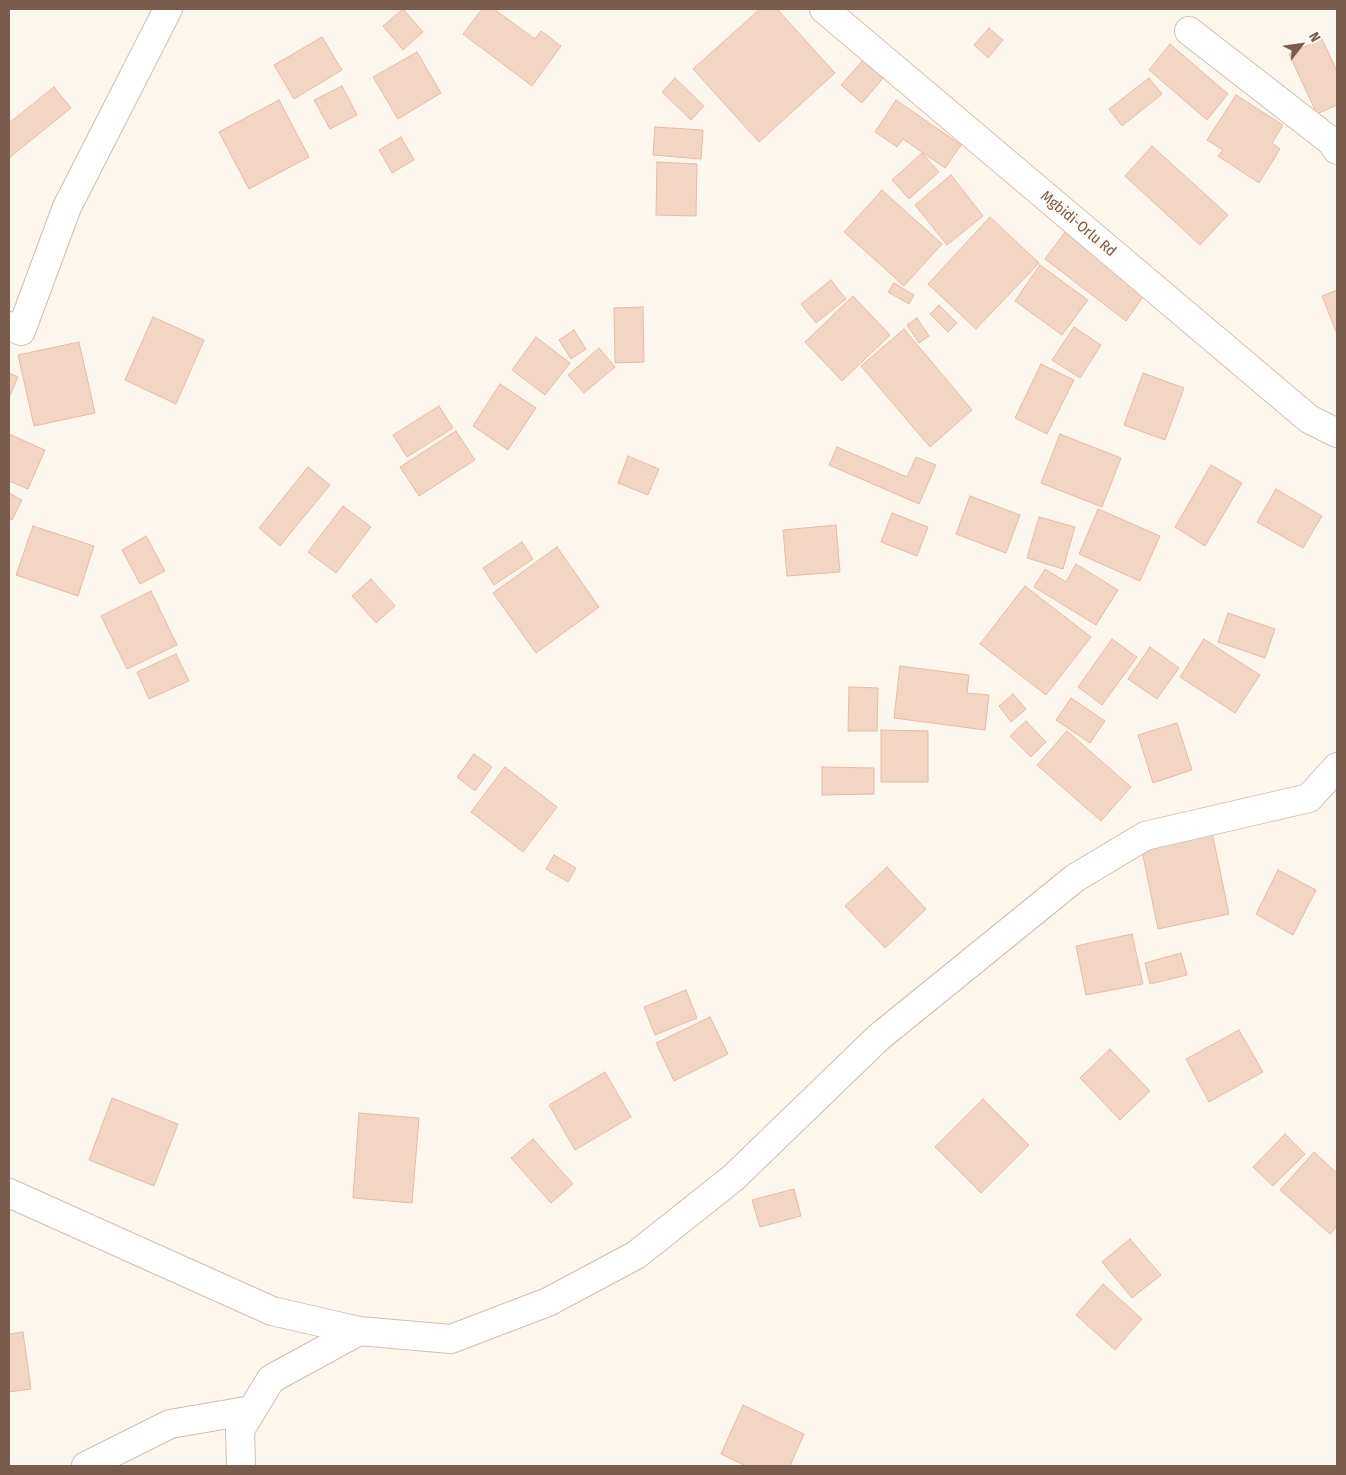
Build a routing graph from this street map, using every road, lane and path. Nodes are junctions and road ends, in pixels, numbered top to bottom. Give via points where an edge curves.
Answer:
1 (168, 9) edge
2 (824, 9) edge
3 (1189, 31) dead end
4 (1337, 150) edge
5 (9, 326) edge
6 (1337, 433) edge
7 (1337, 767) edge
8 (9, 1193) edge
9 (359, 1331) junction
10 (252, 1410) junction
11 (86, 1466) edge
12 (241, 1466) edge

1 - 5 street via 67,207 21,331
2 - 6 street, Mgbidi-Orlu Rd via 1308,419
3 - 4 street via 1332,142
7 - 9 street via 1309,798 1145,836 1075,878 880,1037 733,1178 636,1255 548,1302 451,1339
8 - 9 street via 272,1311
9 - 10 street via 270,1379
10 - 11 street via 170,1424
10 - 12 street via 240,1430

